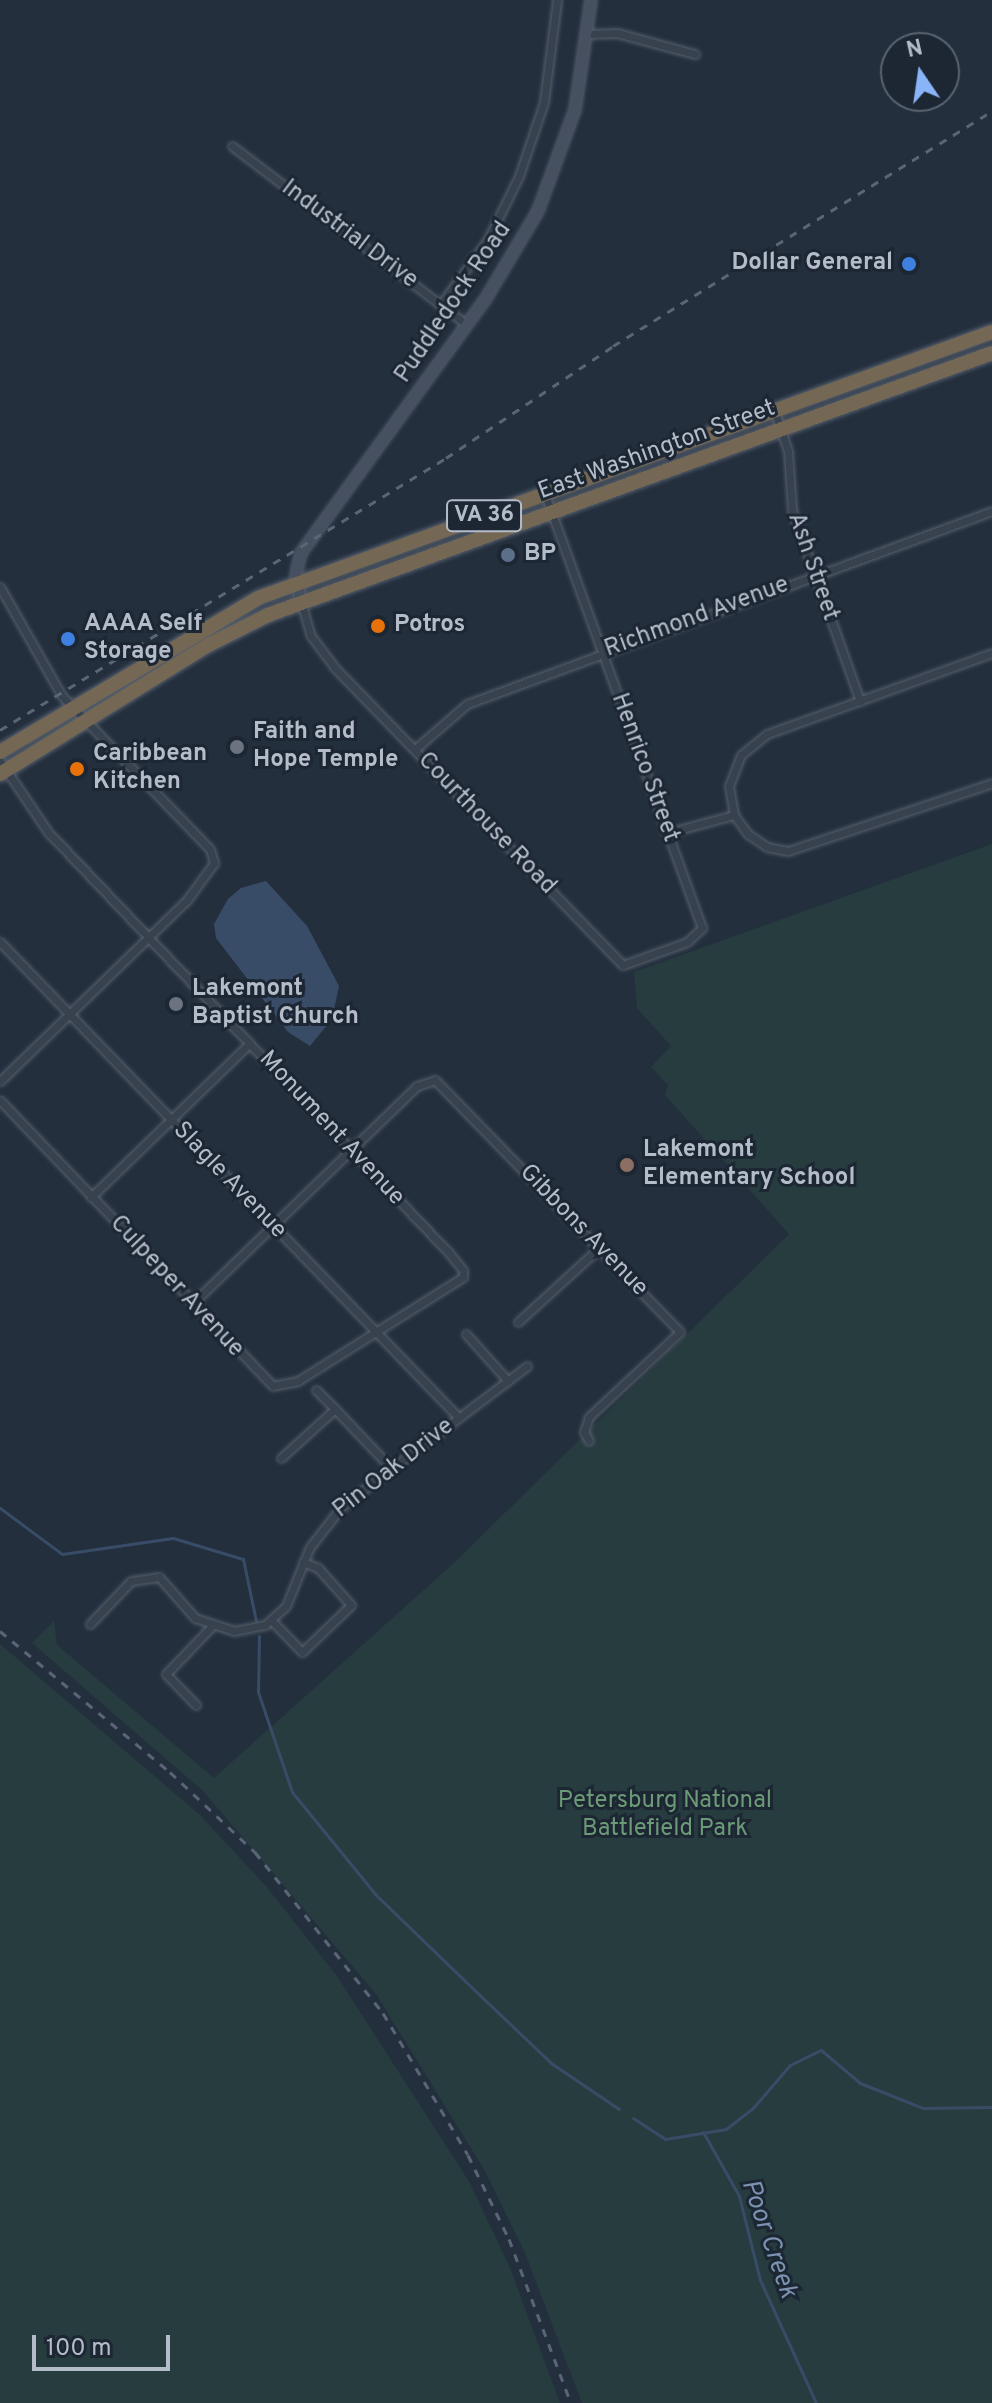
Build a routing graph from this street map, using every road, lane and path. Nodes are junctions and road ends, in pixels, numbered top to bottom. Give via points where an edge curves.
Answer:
1 (557, 0) edge
2 (591, 0) edge
3 (589, 34) junction
4 (695, 54) dead end
5 (232, 146) dead end
6 (441, 304) junction
7 (467, 325) junction
8 (992, 332) edge
9 (992, 353) edge
10 (775, 412) junction
11 (781, 430) junction
12 (545, 495) junction
13 (992, 511) edge
14 (551, 513) junction
15 (814, 575) junction
16 (297, 583) junction
17 (0, 587) edge
18 (301, 602) junction
19 (602, 652) junction
20 (992, 653) edge
21 (860, 701) junction
22 (72, 707) junction
23 (87, 720) junction
24 (415, 749) junction
25 (0, 752) edge
26 (2, 768) edge
27 (992, 783) edge
28 (734, 815) junction
29 (667, 833) junction
30 (702, 932) joint
31 (149, 938) junction
32 (0, 942) edge
33 (70, 1015) junction
34 (250, 1043) junction
35 (0, 1081) edge
36 (0, 1100) edge
37 (170, 1120) junction
38 (352, 1150) junction
39 (91, 1197) junction
40 (272, 1226) junction
41 (600, 1247) junction
42 (194, 1302) junction
43 (518, 1322) dead end
44 (375, 1333) junction
45 (466, 1334) dead end
46 (527, 1366) dead end
47 (508, 1381) junction
48 (316, 1390) dead end
49 (335, 1409) junction
50 (459, 1418) junction
51 (589, 1441) dead end
52 (281, 1458) dead end
53 (390, 1467) junction
54 (303, 1562) junction
55 (272, 1621) junction
56 (90, 1624) dead end
57 (213, 1625) junction
58 (196, 1705) dead end

1 - 6 street via 544,102 519,176 488,239
2 - 3 main road, Puddledock Road
3 - 4 street via 617,33
3 - 7 main road, Puddledock Road via 575,110 552,178 524,238
5 - 6 street, Industrial Drive
6 - 7 street, Industrial Drive
7 - 16 main road, Puddledock Road via 309,540 298,562
8 - 10 highway, East Washington Street / VA 36
9 - 11 highway, East Washington Street / VA 36
10 - 11 street, Ash Street
10 - 12 highway, East Washington Street / VA 36
11 - 14 highway, East Washington Street / VA 36
11 - 15 street, Ash Street via 790,465 792,510
12 - 14 street, Henrico Street
12 - 16 highway, East Washington Street / VA 36
13 - 15 street, Richmond Avenue
14 - 18 highway, East Washington Street / VA 36
14 - 19 street, Henrico Street
15 - 19 street, Richmond Avenue
15 - 21 street, Ash Street
16 - 18 main road, Puddledock Road
16 - 22 highway, East Washington Street / VA 36 via 230,611
17 - 22 street
18 - 23 highway, East Washington Street / VA 36 via 232,632
18 - 24 street, Courthouse Road via 318,647
19 - 24 street, Richmond Avenue via 467,704
19 - 29 street, Henrico Street
20 - 21 street
21 - 28 street via 767,734 749,746 731,776
22 - 23 street
22 - 25 highway, East Washington Street / VA 36
23 - 26 highway, East Washington Street / VA 36
23 - 31 street via 210,849 212,870
24 - 30 street, Courthouse Road via 623,965
26 - 31 street, Monument Avenue via 48,832
27 - 28 street via 800,850 767,847
28 - 29 street
29 - 30 street, Henrico Street
31 - 33 street
31 - 34 street, Monument Avenue
32 - 33 street, Slagle Avenue
33 - 35 street
33 - 37 street, Slagle Avenue
34 - 37 street
34 - 38 street, Monument Avenue
36 - 39 street, Culpeper Avenue
37 - 39 street
37 - 40 street, Slagle Avenue
38 - 40 street
38 - 41 street, Gibbons Avenue via 430,1079
38 - 44 street, Monument Avenue via 464,1273
39 - 42 street, Culpeper Avenue
40 - 42 street
40 - 44 street, Slagle Avenue
41 - 43 street
41 - 51 street, Gibbons Avenue via 680,1332 589,1417 584,1432
42 - 44 street, Culpeper Avenue via 252,1367 279,1388
44 - 50 street, Slagle Avenue
45 - 47 street
46 - 47 street, Pin Oak Drive
47 - 50 street, Pin Oak Drive
48 - 49 street
49 - 52 street
49 - 53 street
50 - 53 street, Pin Oak Drive
53 - 54 street, Pin Oak Drive via 328,1521
54 - 55 street, Pin Oak Drive via 288,1602
54 - 55 street via 318,1568 351,1605 302,1652
55 - 57 street via 245,1631
56 - 57 street via 131,1581 159,1577 182,1608
57 - 58 street via 167,1670 167,1678

